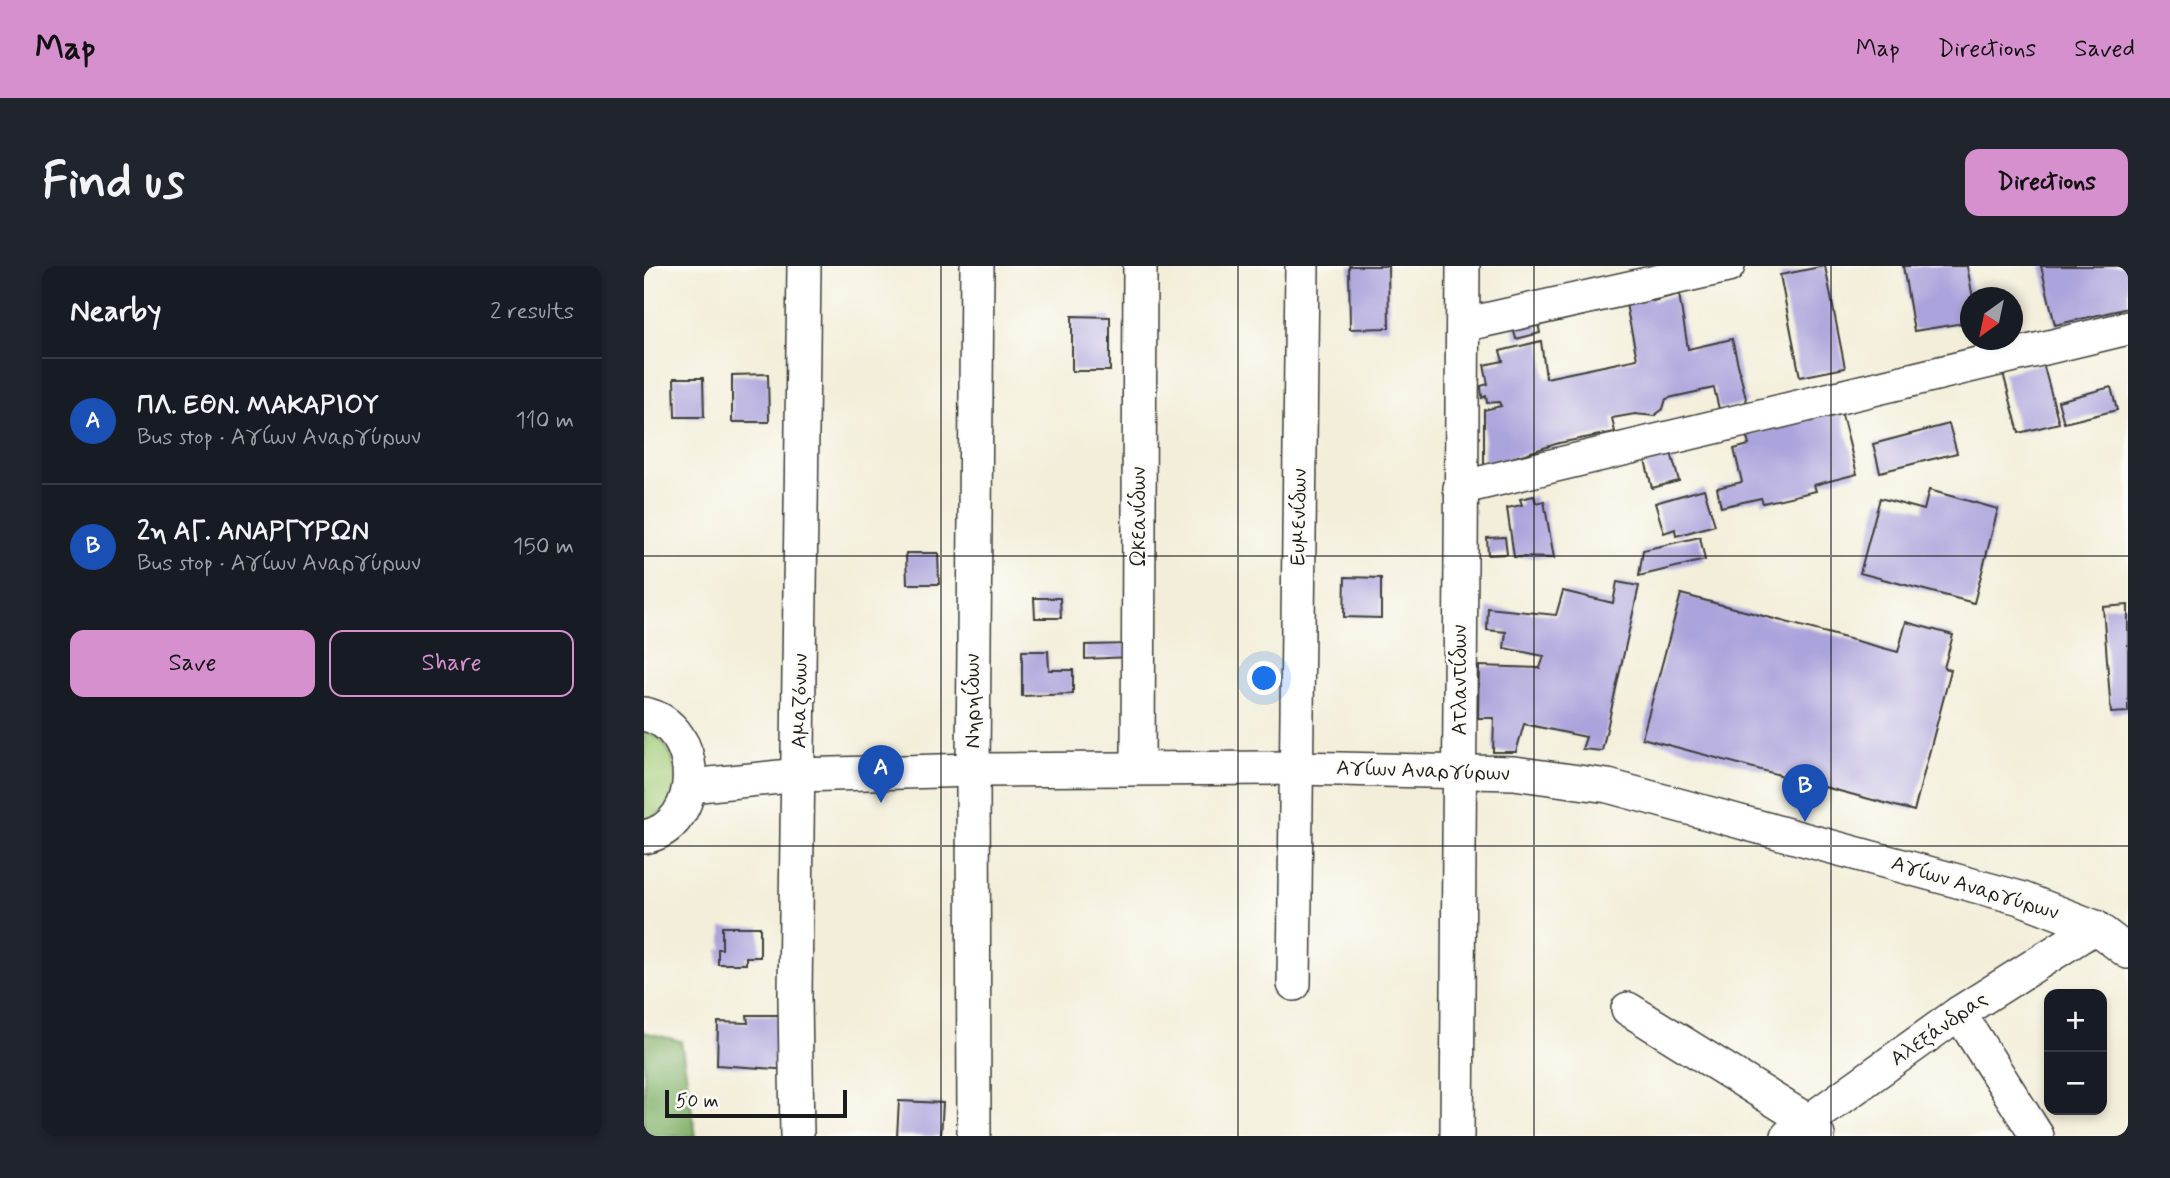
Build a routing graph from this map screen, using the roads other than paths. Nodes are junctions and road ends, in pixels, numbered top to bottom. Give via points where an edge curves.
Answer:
1 (804, 266) edge
2 (976, 266) edge
3 (1140, 266) edge
4 (1303, 266) edge
5 (1463, 266) edge
6 (1728, 266) edge
7 (1463, 325) junction
8 (2128, 328) edge
9 (1460, 488) junction
10 (644, 715) edge
11 (1138, 768) junction
12 (1296, 768) junction
13 (973, 770) junction
14 (1460, 772) junction
15 (799, 775) junction
16 (690, 786) junction
17 (644, 837) edge
18 (2095, 928) junction
19 (2128, 951) edge
20 (1294, 984) dead end
21 (1628, 1009) dead end
22 (1959, 1013) junction
23 (1805, 1131) edge
24 (797, 1136) edge
25 (974, 1136) edge
26 (1457, 1136) edge
27 (2037, 1136) edge

1 - 15 street, Αμαζόνων
2 - 13 street, Νηρηίδων
3 - 11 street, Ωκεανίδων
4 - 12 street, Ευμενίδων
5 - 7 street, Ατλαντίδων
6 - 7 street
7 - 9 street, Ατλαντίδων
8 - 9 street
9 - 14 street, Ατλαντίδων
10 - 16 street via 669,728 682,744 690,764
11 - 12 street, Αγίων Αναργύρων
11 - 13 street, Αγίων Αναργύρων
12 - 14 street, Αγίων Αναργύρων
12 - 20 street, Ευμενίδων
13 - 15 street, Αγίων Αναργύρων
13 - 25 street, Νηρηίδων
14 - 18 street, Αγίων Αναργύρων via 1514,773 1608,786 2020,898
14 - 26 street, Ατλαντίδων
15 - 16 street, Αγίων Αναργύρων
15 - 24 street, Αμαζόνων via 794,996
16 - 17 street via 669,824
18 - 19 street, Αγίων Αναργύρων
18 - 22 street, Αλεξάνδρας
21 - 23 street
22 - 23 street, Αλεξάνδρας
22 - 27 street

